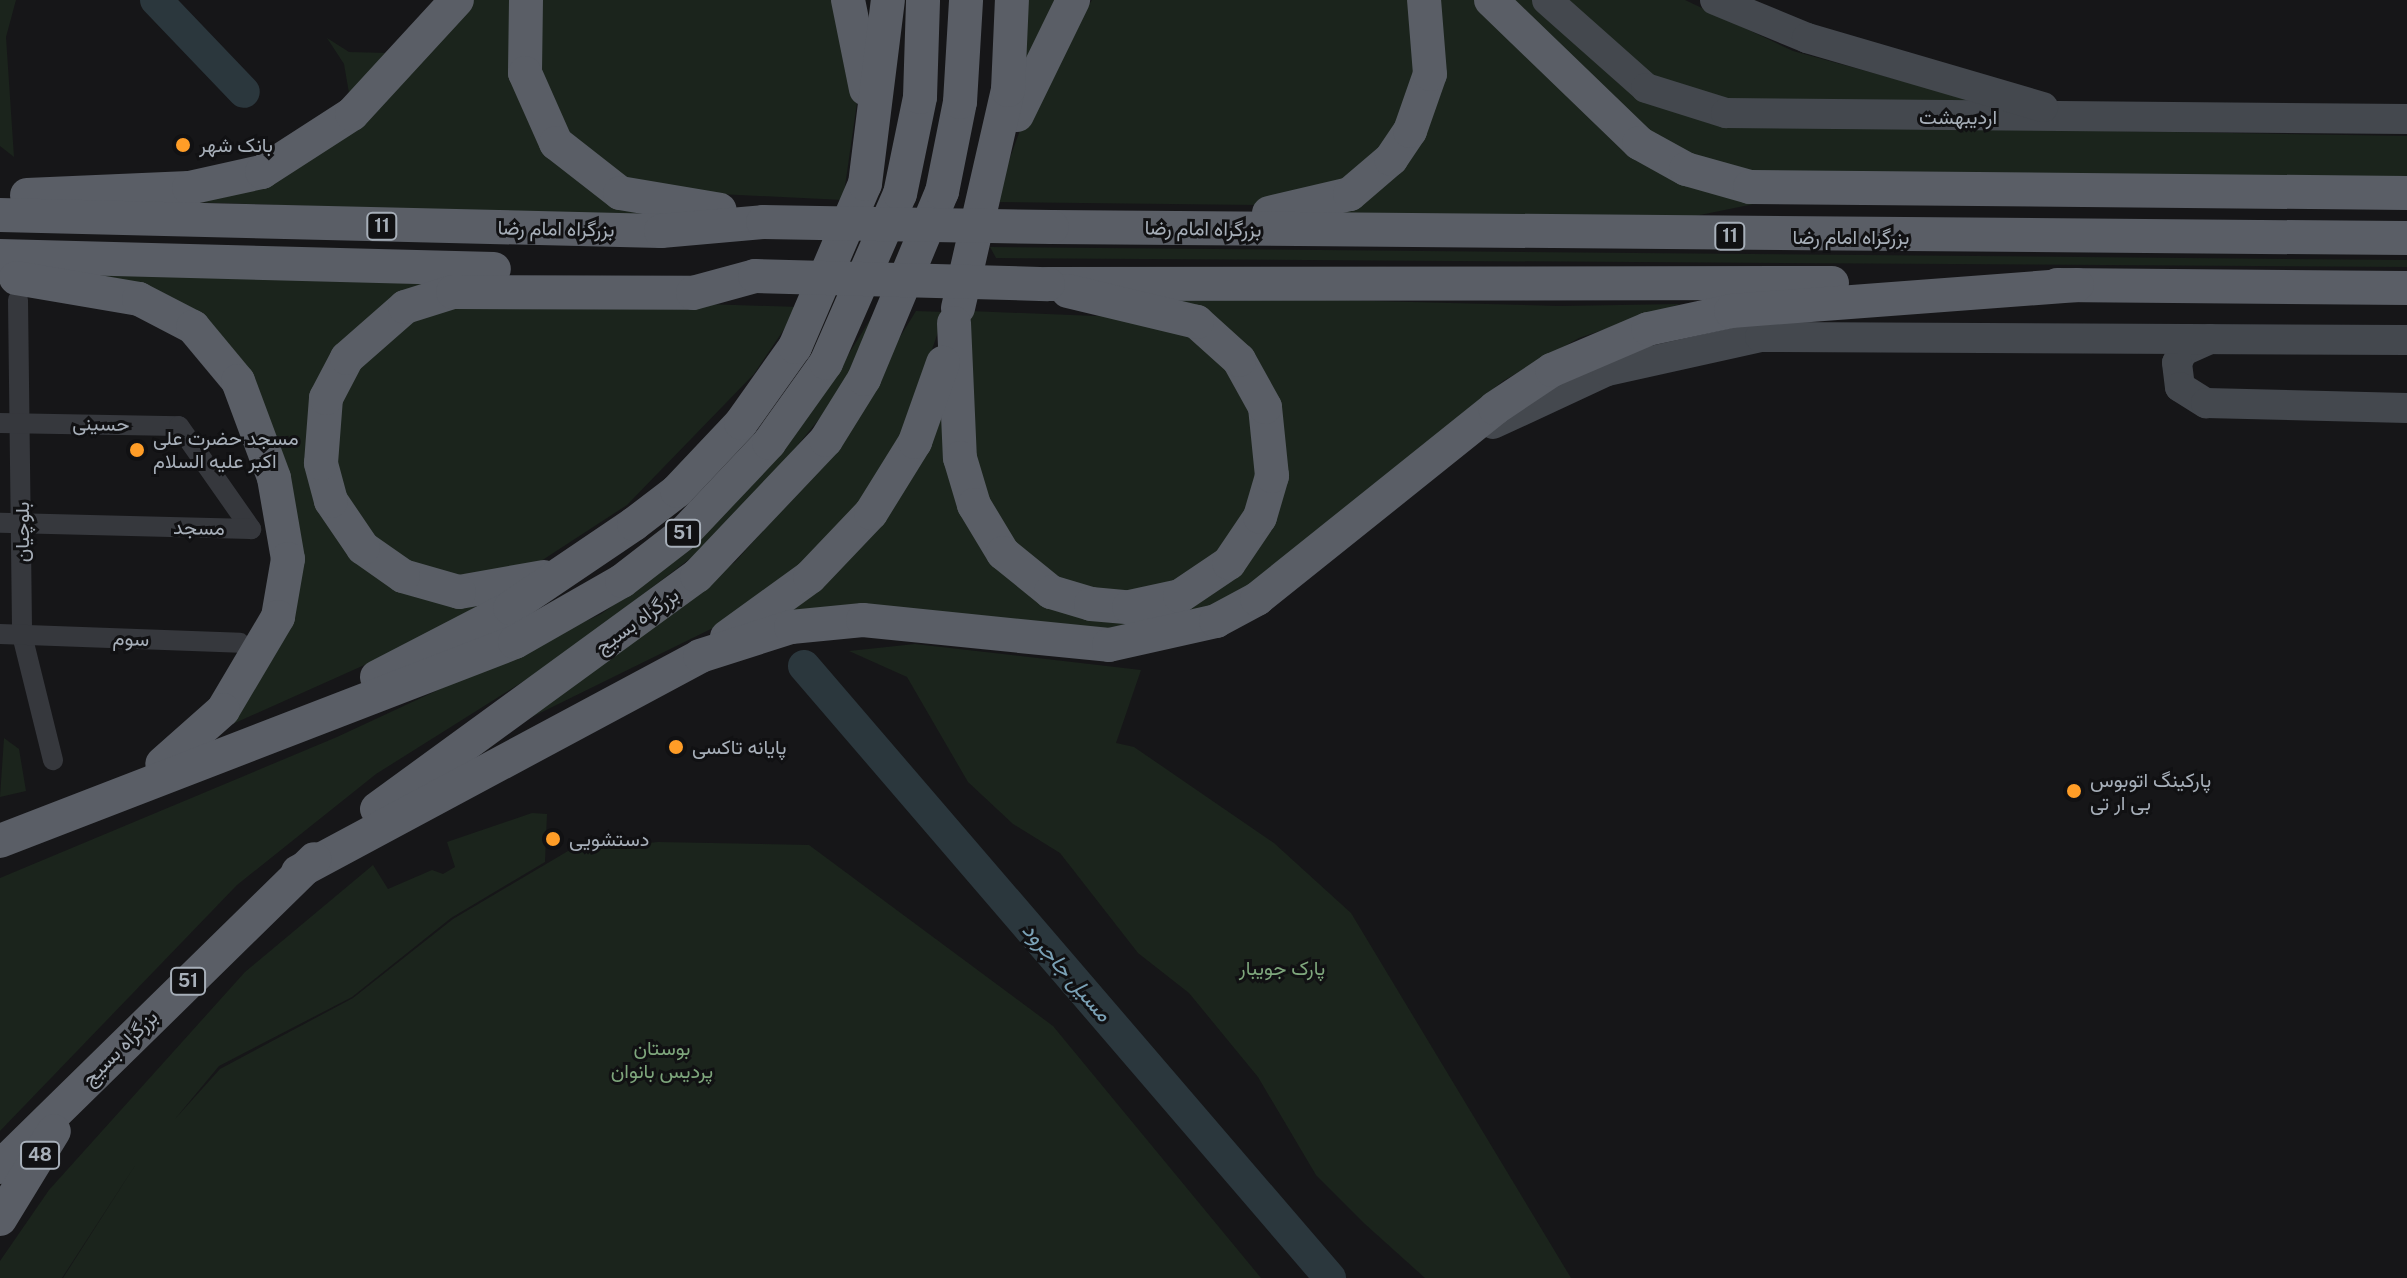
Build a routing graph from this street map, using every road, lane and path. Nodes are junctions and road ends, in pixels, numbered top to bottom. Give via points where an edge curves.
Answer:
1 (457, 0) edge
2 (526, 0) edge
3 (848, 0) edge
4 (888, 0) edge
5 (923, 0) edge
6 (966, 0) edge
7 (1012, 0) edge
8 (1073, 0) edge
9 (1424, 0) edge
10 (1491, 0) edge
11 (1547, 0) edge
12 (1715, 0) edge
13 (2067, 117) junction
14 (2407, 119) edge
15 (992, 179) junction
16 (865, 184) junction
17 (2014, 191) junction
18 (2407, 193) edge
19 (0, 195) edge
20 (0, 215) edge
21 (763, 222) junction
22 (1052, 227) junction
23 (2373, 238) junction
24 (2407, 238) edge
25 (0, 256) edge
26 (755, 276) junction
27 (1048, 284) junction
28 (2077, 285) junction
29 (9, 288) edge
30 (2407, 291) edge
31 (954, 323) junction
32 (2210, 339) junction
33 (2407, 340) edge
34 (2407, 408) edge
35 (0, 423) edge
36 (23, 423) junction
37 (179, 426) joint
38 (1437, 453) junction
39 (0, 523) edge
40 (22, 524) junction
41 (560, 574) junction
42 (0, 634) edge
43 (22, 635) junction
44 (240, 643) dead end
45 (700, 656) junction
46 (255, 737) junction
47 (53, 760) dead end
48 (139, 784) junction
49 (0, 841) edge
50 (298, 872) junction
51 (78, 1090) junction
52 (0, 1167) edge
53 (0, 1219) edge

1 - 19 highway via 352,114 262,172 189,188
2 - 21 highway via 525,73 540,119 573,162 620,193
3 - 16 highway via 864,57
4 - 16 highway
5 - 46 highway, بزرگراه بسیج / 51 via 920,97 900,194 826,363 745,472 684,533 570,615 391,694
6 - 50 highway, بزرگراه بسیج / 51 via 960,102 942,192 864,379 826,440 697,576
7 - 15 highway via 1008,90
8 - 15 highway
9 - 22 highway via 1432,54 1421,108 1391,159 1350,194 1300,211
10 - 17 highway via 1626,133 1686,169 1750,187
11 - 13 main road, اردیبهشت via 1625,74 1702,110
12 - 13 main road via 1807,38
13 - 14 main road, اردیبهشت
15 - 31 highway
16 - 41 highway via 795,347 741,423 677,491
17 - 18 highway
17 - 23 highway
20 - 21 highway, بزرگراه امام رضا / 11 via 661,231
21 - 22 highway, بزرگراه امام رضا / 11, bridge
22 - 23 highway, بزرگراه امام رضا / 11
23 - 24 highway, بزرگراه امام رضا / 11
25 - 26 highway, بزرگراه امام رضا / 11
26 - 27 highway, بزرگراه امام رضا / 11, bridge
26 - 41 highway via 693,293 453,292 405,307 347,358 326,398 321,463 331,501 363,548 403,576 459,592
27 - 28 highway, بزرگراه امام رضا / 11
27 - 31 highway via 1197,322 1228,346 1258,389 1273,453 1264,507 1229,563 1180,596 1129,607 1091,604 1051,592 1003,553 974,505 960,458
28 - 30 highway, بزرگراه امام رضا / 11
28 - 38 highway via 1731,311 1648,329 1552,370
29 - 36 street, بلوچیان
29 - 48 highway via 127,296 193,327 238,381 274,478 288,573 268,639 223,710
31 - 45 highway via 915,442 871,513 810,577
32 - 33 main road
32 - 34 main road via 2183,351 2177,363 2180,387 2206,403
32 - 38 main road via 1760,337 1607,371
35 - 36 street, حسینی
36 - 37 street, حسینی
36 - 40 street, بلوچیان
37 - 40 street, مسجد via 251,529
38 - 45 highway via 1257,599 1180,635 1109,645 863,620 791,627
39 - 40 street
40 - 43 street, بلوچیان
41 - 46 highway via 448,643
42 - 43 street, سوم
43 - 44 street, سوم
43 - 47 street, بلوچیان
45 - 50 highway
46 - 48 highway, بزرگراه بسیج / 51
48 - 49 highway, بزرگراه بسیج / 51
50 - 51 highway, بزرگراه بسیج / 51
51 - 52 highway
51 - 53 highway, 48

